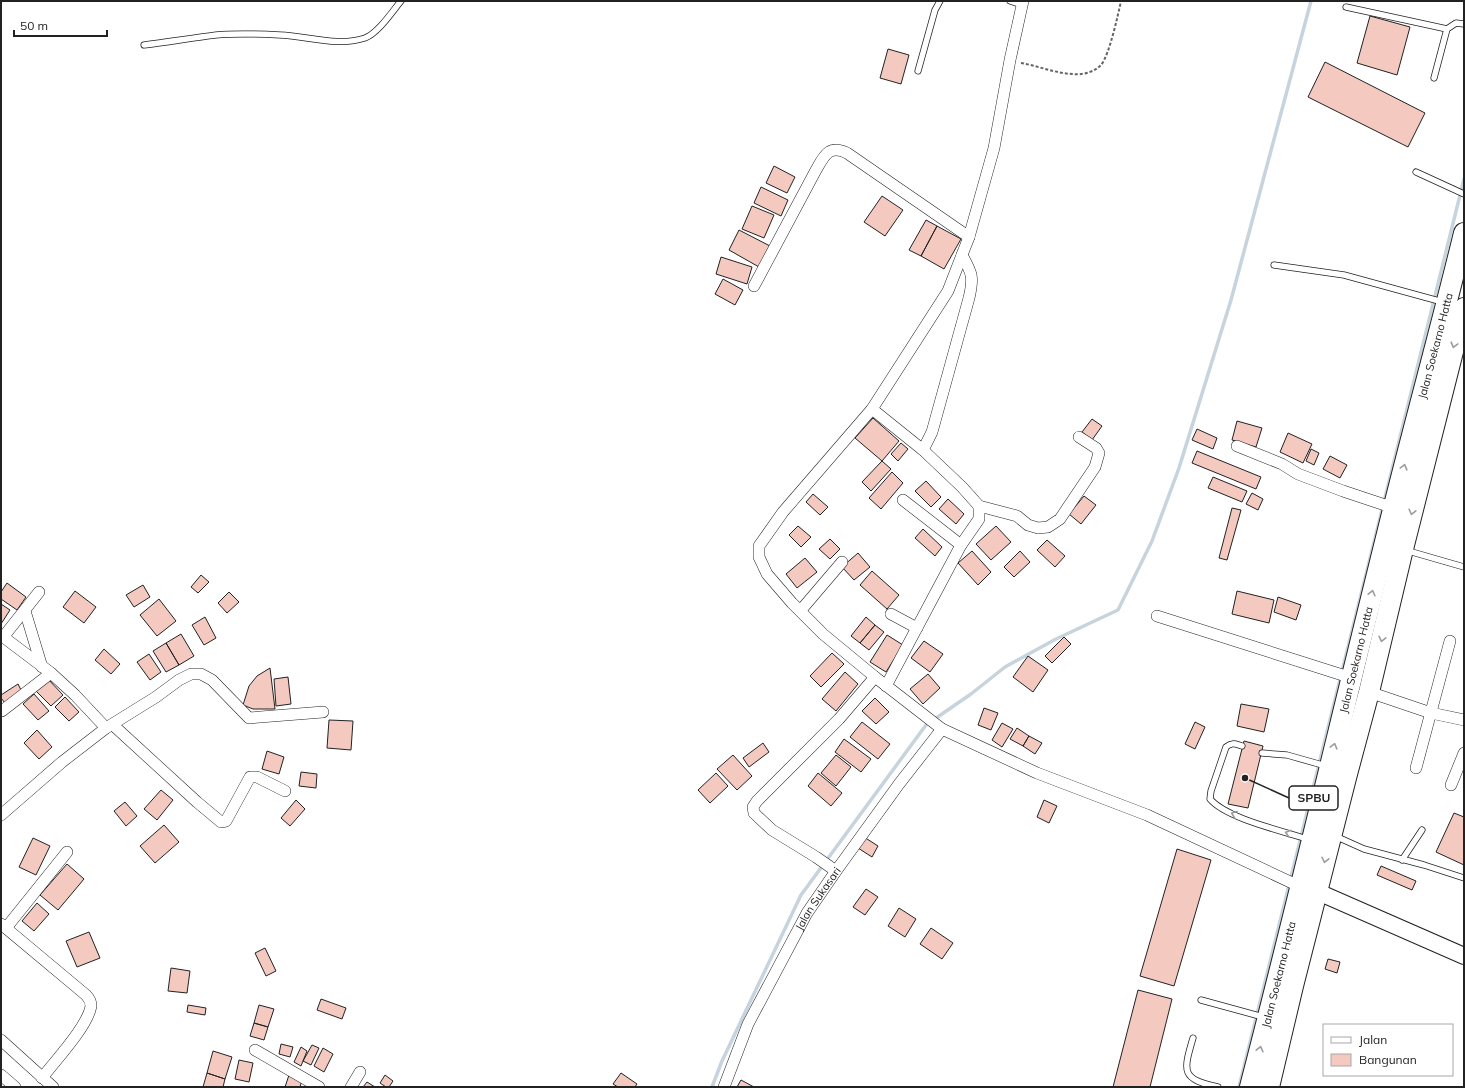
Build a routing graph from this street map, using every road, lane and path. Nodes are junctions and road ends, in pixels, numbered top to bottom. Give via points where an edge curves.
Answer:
1 (401, 1) edge
2 (940, 1) edge
3 (1010, 1) edge
4 (1121, 1) edge
5 (1023, 3) edge
6 (1346, 7) dead end
7 (1464, 24) edge
8 (1447, 28) junction
9 (144, 45) dead end
10 (1010, 60) junction
11 (918, 71) dead end
12 (1434, 78) dead end
13 (1416, 172) dead end
14 (1464, 194) edge
15 (1464, 233) edge
16 (969, 237) junction
17 (962, 255) junction
18 (1274, 264) dead end
19 (754, 286) dead end
20 (1450, 304) edge
21 (872, 409) junction
22 (1079, 438) dead end
23 (1237, 446) dead end
24 (923, 450) junction
25 (903, 500) dead end
26 (979, 506) junction
27 (1390, 507) junction
28 (961, 546) junction
29 (1403, 549) junction
30 (842, 562) dead end
31 (1464, 567) edge
32 (39, 592) dead end
33 (801, 610) junction
34 (25, 611) junction
35 (891, 614) dead end
36 (1157, 616) dead end
37 (917, 628) junction
38 (1450, 641) dead end
39 (47, 670) junction
40 (875, 677) junction
41 (1348, 677) junction
42 (886, 686) junction
43 (1369, 692) junction
44 (2, 711) dead end
45 (1426, 711) junction
46 (323, 712) dead end
47 (1464, 720) edge
48 (109, 726) junction
49 (939, 727) junction
50 (1242, 746) dead end
51 (1262, 753) dead end
52 (1464, 753) edge
53 (1329, 767) junction
54 (1416, 768) dead end
55 (1451, 785) dead end
56 (285, 791) dead end
57 (1, 815) edge
58 (1422, 830) dead end
59 (1331, 834) junction
60 (1312, 841) junction
61 (67, 852) dead end
62 (1402, 860) junction
63 (833, 869) junction
64 (1464, 878) edge
65 (1305, 888) junction
66 (4, 926) edge
67 (1464, 956) edge
68 (1201, 1000) dead end
69 (1264, 1018) junction
70 (1193, 1038) dead end
71 (2, 1044) edge
72 (255, 1050) dead end
73 (360, 1072) dead end
74 (1, 1075) edge
75 (42, 1078) junction
76 (15, 1087) edge
77 (53, 1087) edge
78 (319, 1087) edge
79 (351, 1087) edge
80 (724, 1087) edge
81 (1218, 1087) edge
82 (1250, 1087) edge
83 (1269, 1087) edge

1 - 9 lane via 373,33 357,40 329,41 281,35 218,35
2 - 11 lane via 935,10
3 - 5 lane
4 - 10 path via 1110,44 1102,64 1093,71 1073,74
5 - 10 street
6 - 8 lane
7 - 8 lane via 1456,23
8 - 12 lane
10 - 16 street via 994,148
13 - 14 lane
15 - 20 highway, Jalan Soekarno Hatta
16 - 17 street
16 - 19 street via 847,153 839,149 830,151 822,159
17 - 21 street via 948,291
17 - 24 street via 971,270 971,290 932,432
18 - 20 lane via 1344,275
27 -> 20 highway, Jalan Soekarno Hatta
20 -> 29 highway, Jalan Soekarno Hatta
21 - 24 street
21 - 33 street via 783,512 759,546 759,557 767,574
22 - 26 street via 1096,448 1098,458 1095,467 1067,510 1054,524 1038,528 1028,525 1017,516
23 - 27 street via 1282,464 1298,474
24 - 26 street via 962,486
25 - 28 street
26 - 28 street via 979,519
41 -> 27 highway, Jalan Soekarno Hatta
28 - 37 street
29 - 31 lane
29 -> 43 highway, Jalan Soekarno Hatta
30 - 33 street
32 - 34 street
33 - 40 street via 824,634
34 - 39 street
34 - 39 street via 4,636
35 - 37 street
36 - 41 street
37 - 42 street
38 - 45 street
39 - 44 street
39 - 48 street
40 - 42 street
40 - 63 street via 839,719 752,807 754,813 772,830
53 -> 41 highway, Jalan Soekarno Hatta
42 - 49 street
43 - 45 street
43 - 59 highway, Jalan Soekarno Hatta
45 - 47 street
45 - 54 street
46 - 48 street via 249,718 212,680 201,674 191,674
48 - 56 street via 221,822 226,821 250,777 257,776
48 - 57 street via 62,762
49 - 63 street, Jalan Sukasari via 899,784
49 - 65 street via 1037,773 1147,815
60 -> 50 lane via 1220,809 1210,799 1226,747 1233,743
51 - 53 lane via 1287,755
52 - 55 street
53 - 60 highway, Jalan Soekarno Hatta
58 - 62 lane
59 - 62 lane via 1364,849
59 -> 65 highway, Jalan Soekarno Hatta
60 - 65 highway, Jalan Soekarno Hatta
61 - 66 street
62 - 64 lane
63 - 80 street, Jalan Sukasari via 748,1024
65 - 67 street
65 - 69 highway, Jalan Soekarno Hatta
65 - 83 highway, Jalan Soekarno Hatta via 1293,986
66 - 75 street via 86,996 91,1005 86,1020
68 - 69 lane
82 -> 69 highway, Jalan Soekarno Hatta
70 - 81 lane via 1186,1067 1188,1075 1195,1080
71 - 75 street
72 - 78 street
73 - 79 street
74 - 76 street
75 - 77 street

